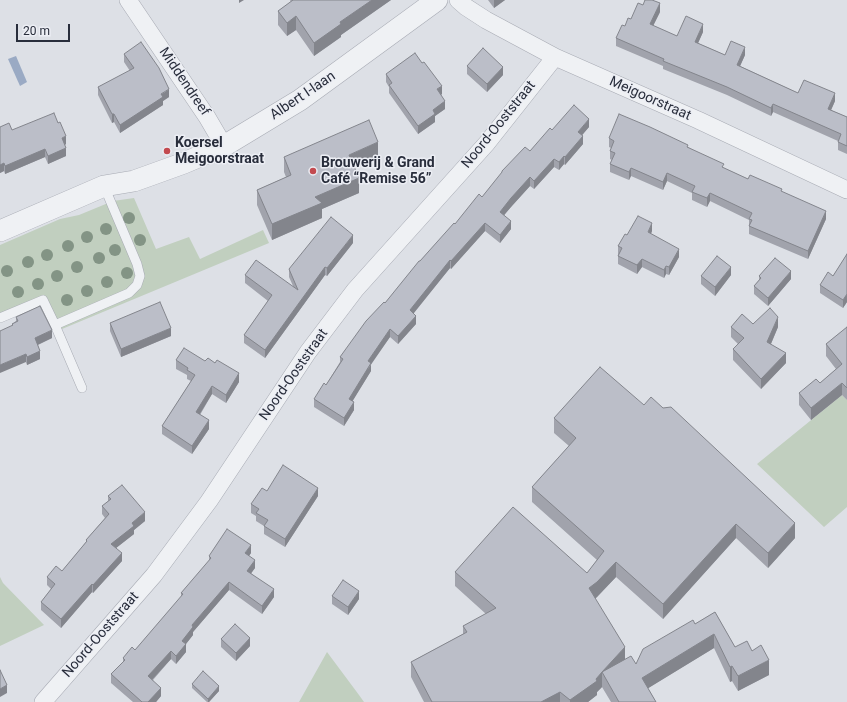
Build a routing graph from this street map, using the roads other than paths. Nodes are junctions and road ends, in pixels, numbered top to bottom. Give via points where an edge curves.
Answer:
1 (128, 0) edge
2 (437, 0) edge
3 (458, 0) edge
4 (555, 56) junction
5 (224, 146) junction
6 (104, 186) junction
7 (847, 190) edge
8 (0, 231) edge
9 (0, 318) edge
10 (55, 324) junction
11 (82, 388) dead end
12 (43, 702) edge

1 - 5 street, Middendreef
2 - 5 street, Albert I-laan via 300,100
3 - 4 street, Meigoorstraat via 486,20
4 - 7 street, Meigoorstraat
4 - 12 street, Noord-Ooststraat via 488,143 355,290 308,352 209,502 154,575
5 - 6 street, Albert I-laan via 134,181
6 - 8 street, Albert I-laan
6 - 10 lane via 137,264 140,276 137,285 129,293
9 - 10 lane via 43,300
10 - 11 lane

